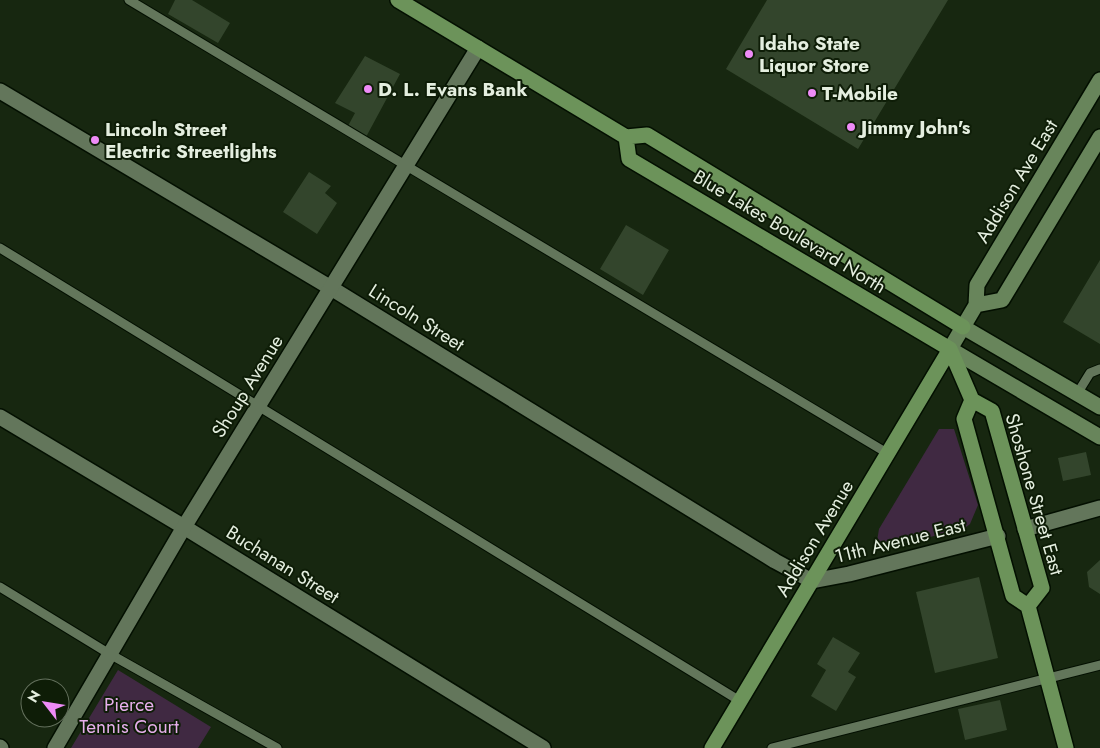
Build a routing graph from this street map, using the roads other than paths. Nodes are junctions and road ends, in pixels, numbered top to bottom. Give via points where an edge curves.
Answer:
1 (129, 0) edge
2 (398, 0) edge
3 (478, 48) junction
4 (1100, 80) edge
5 (0, 91) edge
6 (626, 137) junction
7 (1100, 137) edge
8 (406, 166) junction
9 (0, 248) edge
10 (331, 288) junction
11 (976, 305) junction
12 (963, 327) junction
13 (950, 349) junction
14 (1100, 369) edge
15 (1077, 394) junction
16 (972, 400) junction
17 (258, 406) junction
18 (1100, 407) edge
19 (0, 417) edge
20 (1100, 437) edge
21 (888, 453) junction
22 (1100, 508) edge
23 (184, 527) junction
24 (1025, 529) junction
25 (998, 536) junction
26 (812, 581) junction
27 (0, 587) edge
28 (1028, 606) junction
29 (108, 653) junction
30 (1100, 666) edge
31 (1048, 678) junction
32 (740, 702) junction
33 (54, 748) edge
34 (277, 748) edge
35 (543, 748) edge
36 (712, 748) edge
37 (772, 748) edge
38 (1066, 748) edge

1 - 8 lane
2 - 3 main road
3 - 6 main road
3 - 8 street, Shoup Avenue
4 - 11 main road, Addison Ave East via 977,285
5 - 10 street, Lincoln Street
6 - 12 main road, Blue Lakes Boulevard North via 647,135
6 - 13 main road, Blue Lakes Boulevard North via 629,159
7 - 11 main road via 1002,300
8 - 10 street, Shoup Avenue
8 - 21 lane
9 - 17 lane
10 - 17 street, Shoup Avenue
10 - 26 street, Lincoln Street
11 - 12 main road, Addison Ave East
12 - 13 main road, Addison Ave East
12 - 15 main road
13 - 16 main road
13 - 20 main road
13 - 21 main road, Addison Avenue
14 - 15 lane via 1090,373
15 - 18 main road
16 - 24 main road, Shoshone Street East via 992,412
16 - 25 main road via 964,419
17 - 23 street, Shoup Avenue
17 - 32 lane
19 - 23 street, Buchanan Street
21 - 26 main road, Addison Avenue
22 - 24 street
23 - 29 street, Shoup Avenue
23 - 35 street, Buchanan Street
24 - 28 main road, Shoshone Street East via 1042,588
25 - 26 street, 11th Avenue East
25 - 28 main road via 1014,596
26 - 32 main road, Addison Avenue
27 - 29 lane
28 - 31 main road
29 - 33 street, Shoup Avenue
29 - 34 lane
30 - 31 lane
31 - 37 lane
31 - 38 main road
32 - 36 main road, Addison Avenue

